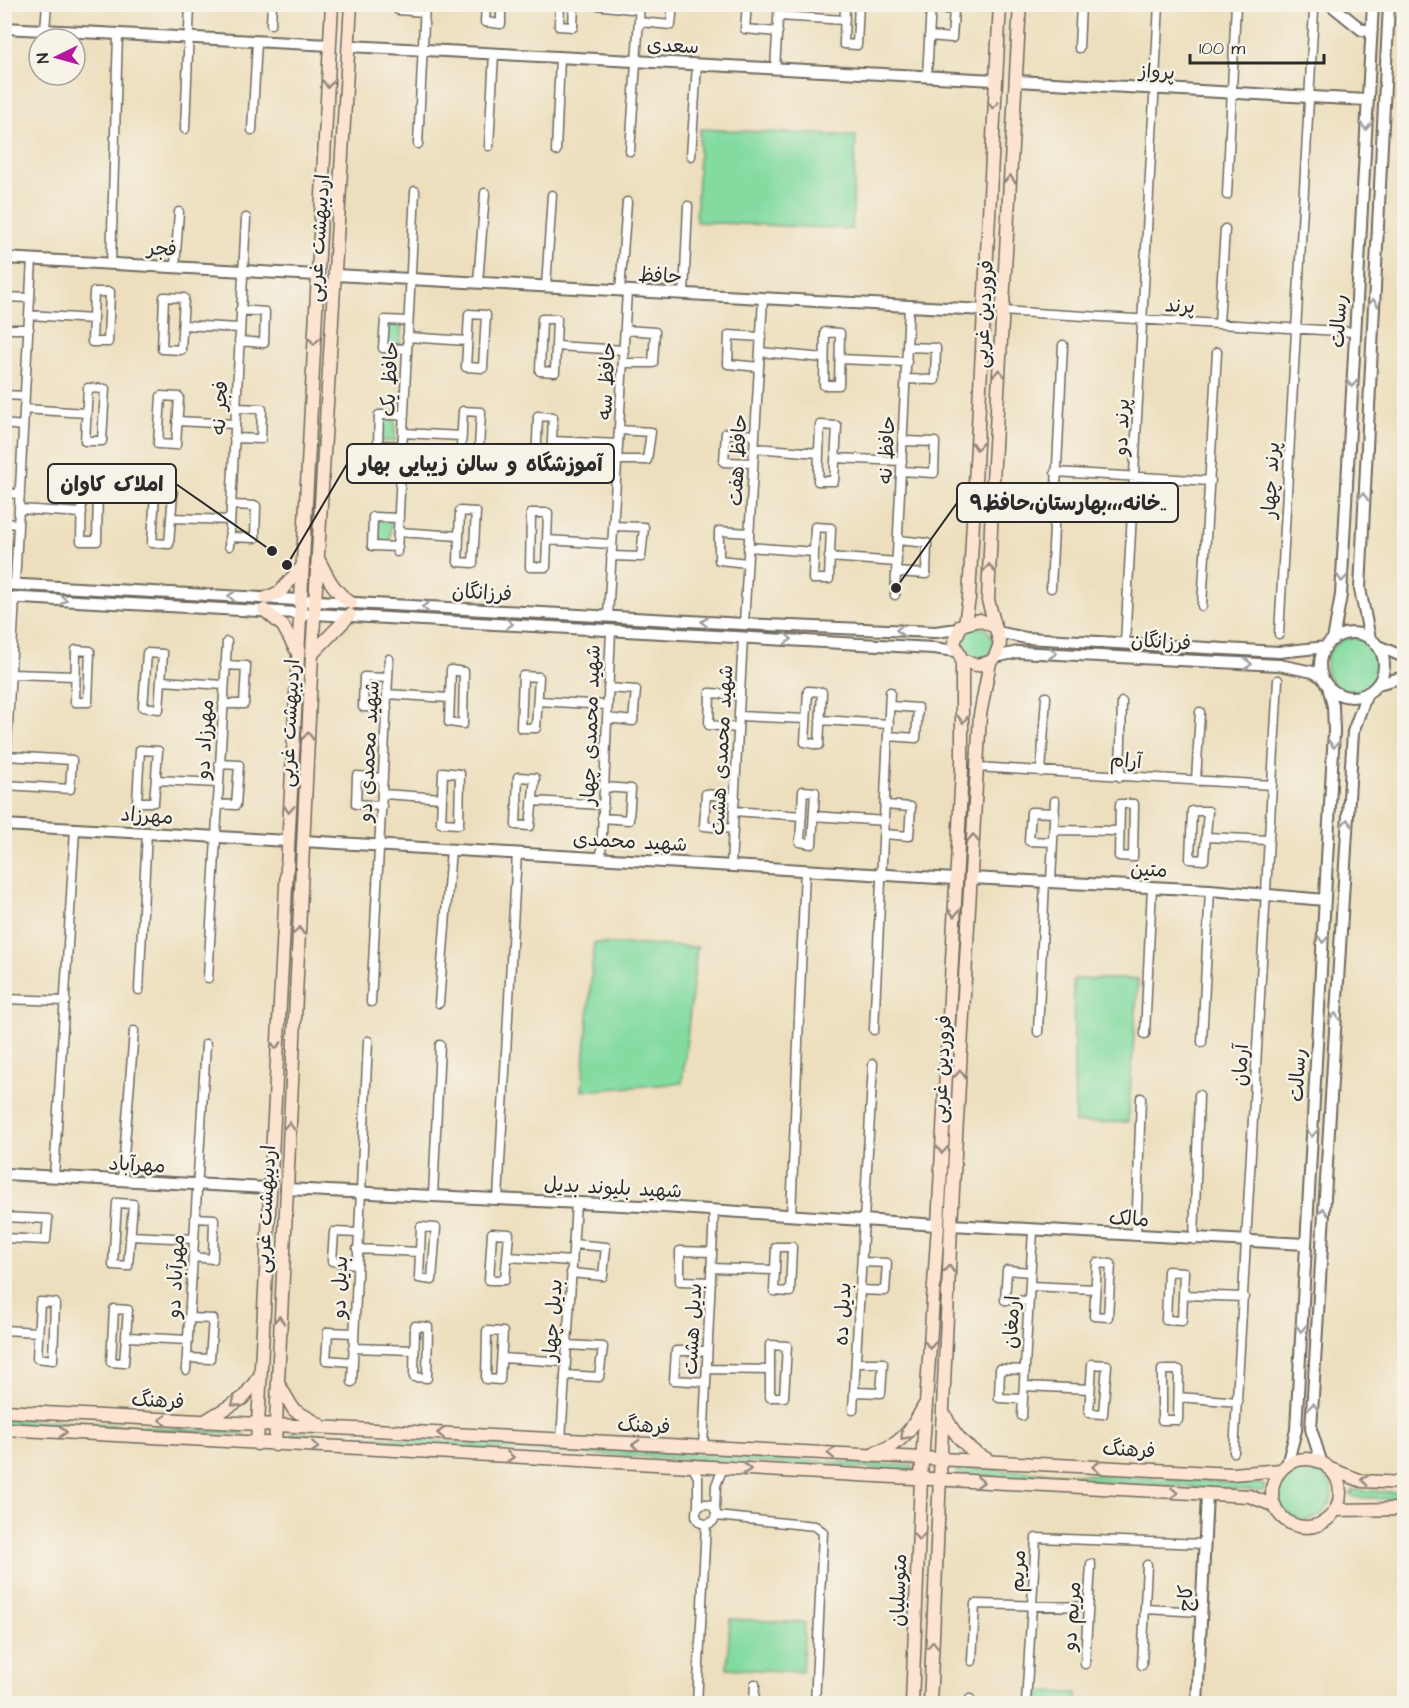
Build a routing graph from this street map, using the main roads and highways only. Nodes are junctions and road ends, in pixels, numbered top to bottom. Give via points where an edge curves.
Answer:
1 (332, 4) edge
2 (351, 4) edge
3 (1000, 4) edge
4 (1020, 4) edge
5 (318, 559) junction
6 (302, 567) junction
7 (962, 626) junction
8 (995, 629) junction
9 (297, 652) junction
10 (312, 654) junction
11 (959, 656) junction
12 (992, 659) junction
13 (278, 1014) junction
14 (295, 1014) junction
15 (259, 1377) junction
16 (276, 1379) junction
17 (927, 1400) junction
18 (4, 1411) edge
19 (943, 1411) junction
20 (203, 1422) junction
21 (257, 1425) junction
22 (275, 1425) junction
23 (326, 1427) junction
24 (4, 1429) edge
25 (257, 1444) junction
26 (274, 1445) junction
27 (867, 1455) junction
28 (923, 1458) junction
29 (941, 1459) junction
30 (994, 1462) junction
31 (1325, 1466) junction
32 (1284, 1468) junction
33 (921, 1478) junction
34 (939, 1479) junction
35 (1404, 1483) edge
36 (1275, 1506) junction
37 (1404, 1509) edge
38 (1335, 1510) junction
39 (935, 1613) junction
40 (916, 1614) junction
41 (912, 1704) edge
42 (930, 1704) edge

1 -> 6 main road, اردیبهشت غربی
2 - 5 main road, اردیبهشت غربی
3 -> 7 main road, فروردین غربی via 969,598
8 -> 4 main road, فروردین غربی via 988,600
5 - 10 main road, اردیبهشت غربی
5 - 10 main road via 350,609
6 - 9 main road, اردیبهشت غربی
6 - 9 main road via 265,604
7 - 8 main road via 980,620
7 - 11 main road via 954,644
8 - 12 main road via 1000,644
9 -> 13 main road, اردیبهشت غربی
14 -> 10 main road, اردیبهشت غربی
11 - 12 main road via 976,665
11 -> 17 main road, فروردین غربی via 962,770
19 -> 12 main road, فروردین غربی via 980,715
13 - 14 main road
13 -> 15 main road, اردیبهشت غربی
16 -> 14 main road, اردیبهشت غربی
15 -> 20 main road via 243,1398
15 - 21 main road, اردیبهشت غربی
16 - 22 main road, اردیبهشت غربی
16 - 23 main road via 294,1410
17 -> 27 main road via 904,1437 892,1447
17 - 28 main road, فروردین غربی
20 -> 18 main road, فرهنگ
19 - 29 main road, فروردین غربی
19 - 30 main road via 961,1441 974,1453
20 - 21 main road, فرهنگ
21 - 22 main road, فرهنگ
21 - 25 main road, اردیبهشت غربی
22 - 23 main road, فرهنگ
22 - 26 main road, اردیبهشت غربی
27 -> 23 main road, فرهنگ
24 -> 25 main road, فرهنگ
25 - 26 main road, فرهنگ
26 -> 33 main road, فرهنگ
27 - 28 main road, فرهنگ
28 - 29 main road, فرهنگ
28 - 33 main road, فروردین غربی
29 - 30 main road, فرهنگ
29 - 34 main road, فروردین غربی
32 -> 30 main road, فرهنگ via 1232,1474
31 - 32 main road via 1308,1460
35 -> 31 main road via 1362,1481
31 - 38 main road via 1339,1488
32 - 36 main road via 1273,1484
33 - 34 main road, فرهنگ
33 -> 40 main road, متوسلیان
34 -> 36 main road, فرهنگ via 1249,1496
34 - 39 main road, متوسلیان
36 - 38 main road via 1290,1523 1304,1527 1325,1521
37 - 38 main road
39 - 40 main road
42 -> 39 main road, متوسلیان
40 - 41 main road, متوسلیان

